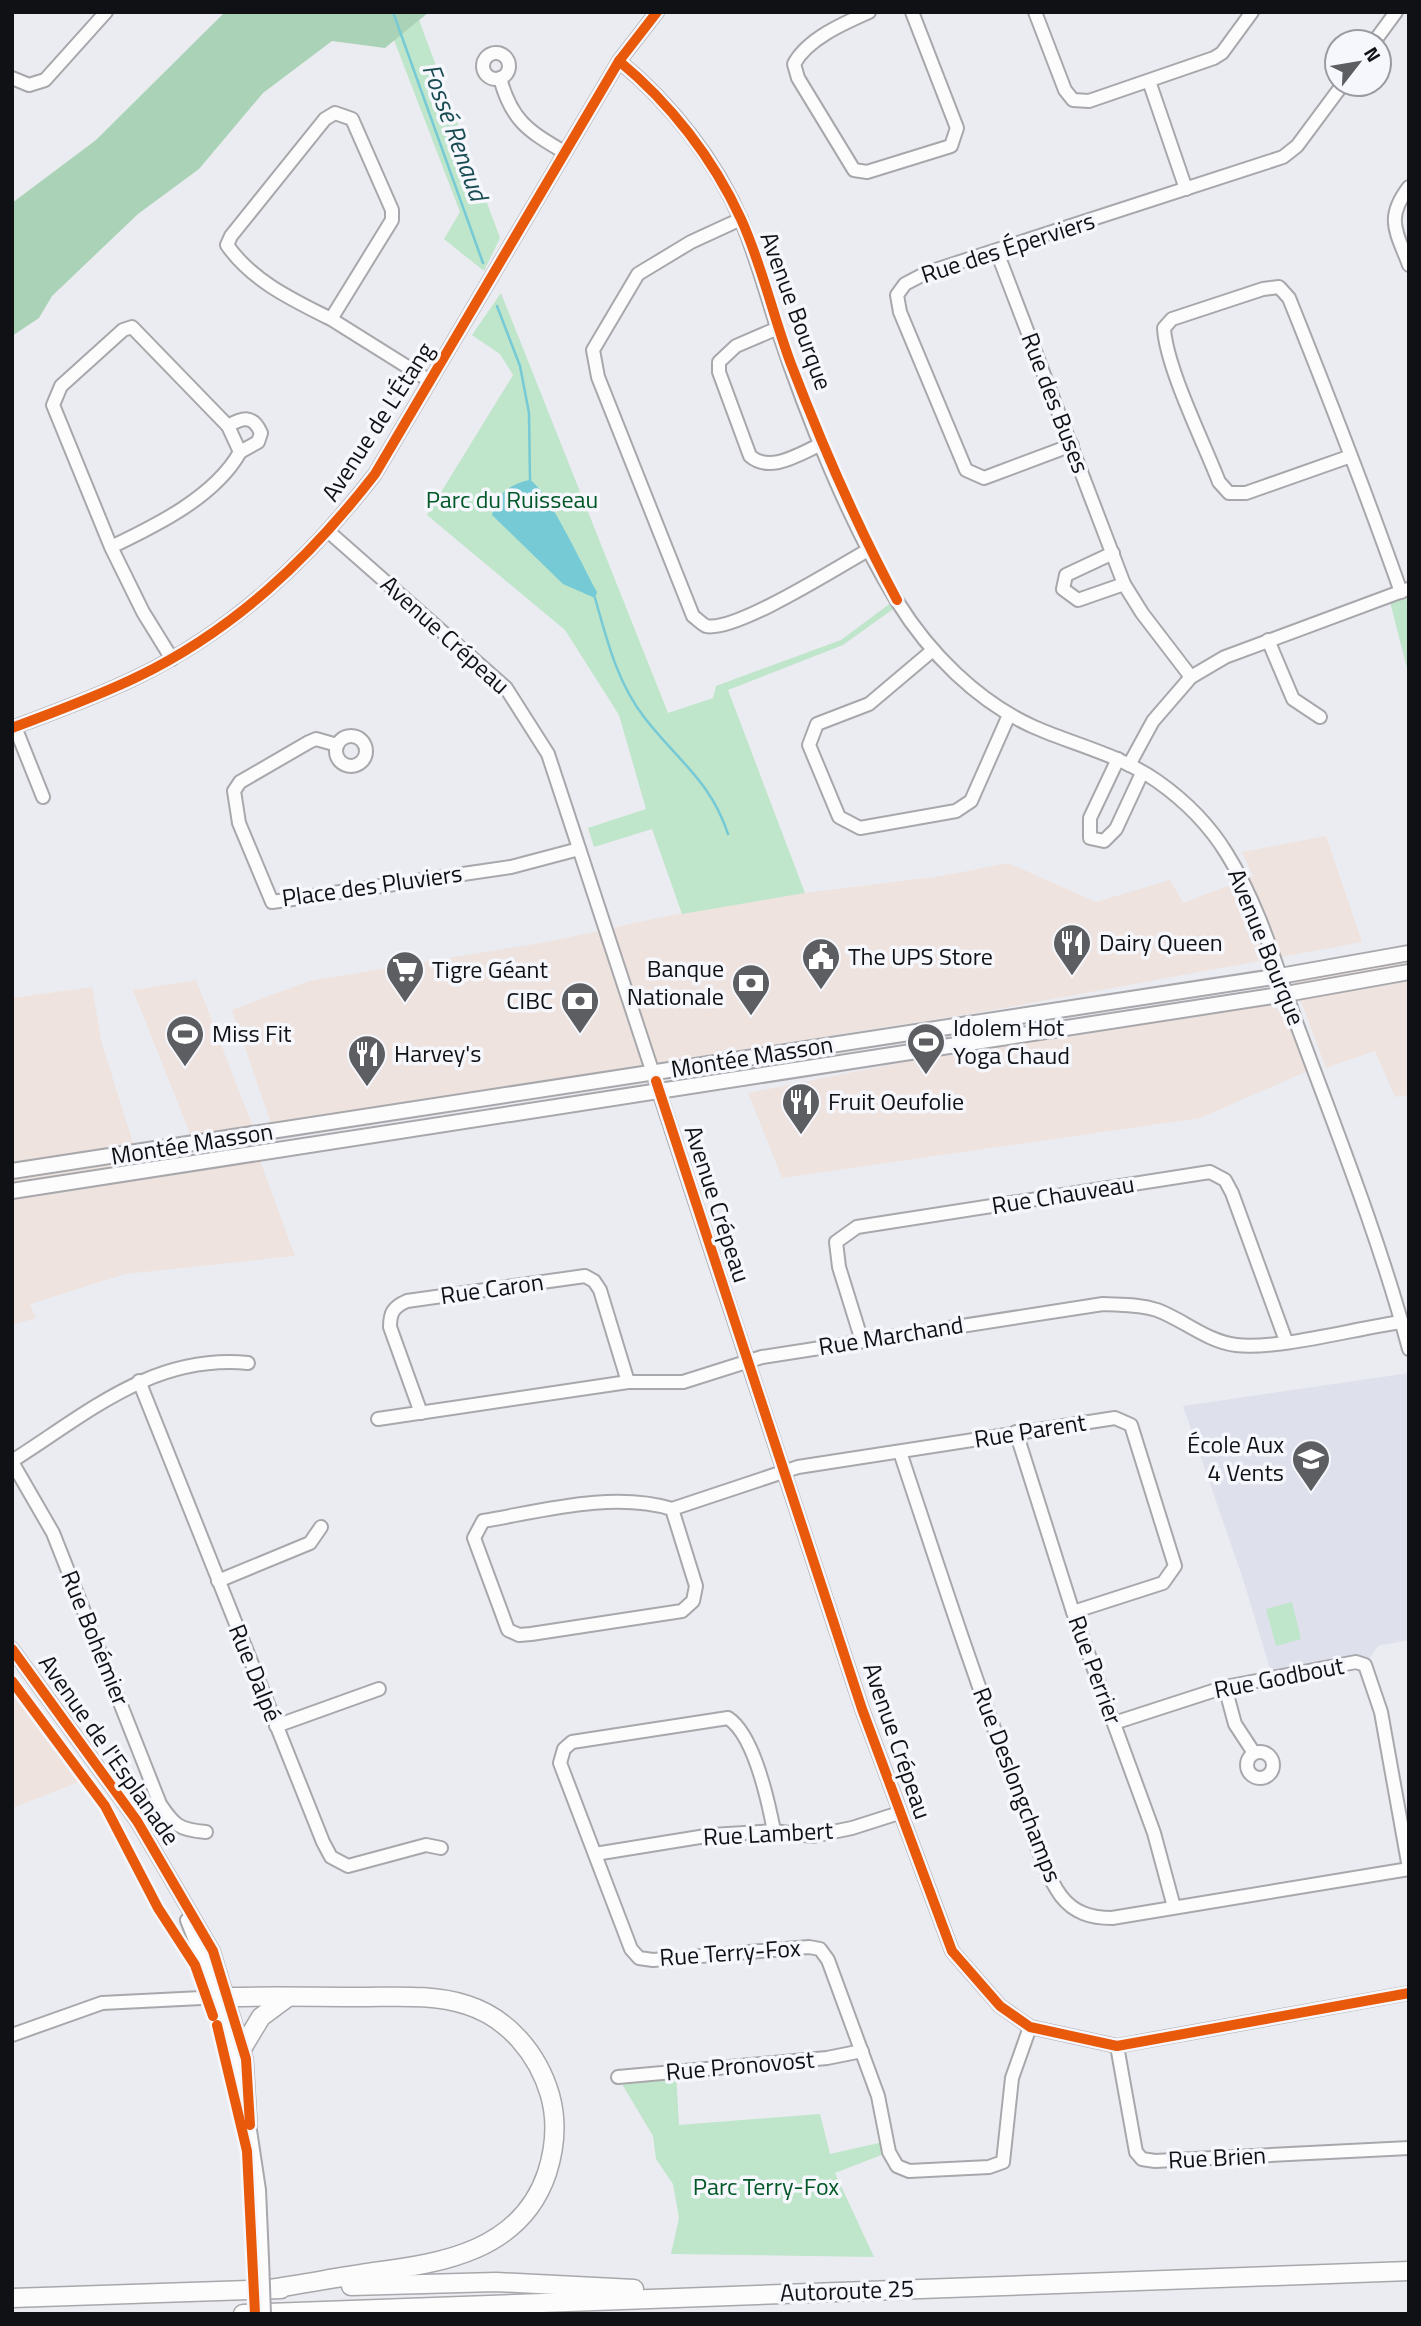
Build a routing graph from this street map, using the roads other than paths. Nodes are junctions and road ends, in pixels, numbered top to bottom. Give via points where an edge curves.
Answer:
1 (106, 12) edge
2 (657, 12) edge
3 (869, 12) edge
4 (912, 12) edge
5 (1035, 12) edge
6 (1252, 12) edge
7 (1396, 12) edge
8 (1384, 28) edge
9 (619, 61) junction
10 (12, 78) edge
11 (500, 78) dead end
12 (1149, 80) junction
13 (1333, 98) edge
14 (564, 152) junction
15 (1409, 187) edge
16 (1186, 189) junction
17 (741, 219) junction
18 (997, 252) junction
19 (1409, 265) edge
20 (331, 319) junction
21 (778, 328) junction
22 (430, 381) junction
23 (228, 426) junction
24 (822, 444) junction
25 (1072, 445) junction
26 (240, 452) junction
27 (1351, 456) junction
28 (329, 532) junction
29 (111, 547) junction
30 (870, 549) junction
31 (1113, 554) junction
32 (1124, 584) junction
33 (1405, 590) edge
34 (1268, 640) junction
35 (933, 650) junction
36 (172, 659) junction
37 (1191, 677) junction
38 (1009, 715) junction
39 (1320, 717) dead end
40 (13, 727) edge
41 (337, 745) dead end
42 (1123, 762) junction
43 (1142, 773) junction
44 (43, 797) dead end
45 (579, 849) junction
46 (1409, 953) edge
47 (1409, 972) edge
48 (1280, 976) junction
49 (1286, 994) junction
50 (952, 1027) junction
51 (954, 1044) junction
52 (653, 1073) junction
53 (659, 1091) junction
54 (12, 1171) edge
55 (12, 1191) edge
56 (1402, 1322) junction
57 (862, 1341) junction
58 (1286, 1341) junction
59 (1409, 1349) edge
60 (746, 1362) junction
61 (248, 1363) dead end
62 (139, 1381) junction
63 (628, 1382) junction
64 (421, 1413) junction
65 (377, 1419) dead end
66 (1016, 1432) junction
67 (900, 1452) junction
68 (12, 1462) edge
69 (783, 1472) junction
70 (672, 1509) junction
71 (321, 1527) dead end
72 (218, 1581) junction
73 (1073, 1612) junction
74 (12, 1648) edge
75 (1225, 1687) junction
76 (379, 1689) dead end
77 (1114, 1723) junction
78 (276, 1726) junction
79 (1254, 1753) dead end
80 (899, 1813) junction
81 (774, 1831) junction
82 (206, 1832) dead end
83 (441, 1848) dead end
84 (595, 1854) junction
85 (1409, 1869) edge
86 (1174, 1908) junction
87 (1409, 1993) edge
88 (223, 1997) junction
89 (288, 1997) junction
90 (1030, 2027) junction
91 (12, 2035) edge
92 (1117, 2046) junction
93 (243, 2047) junction
94 (862, 2051) junction
95 (618, 2077) dead end
96 (250, 2124) junction
97 (1409, 2148) edge
98 (1409, 2271) edge
99 (269, 2289) junction
100 (714, 2295) junction
101 (12, 2298) edge
102 (243, 2314) edge
103 (264, 2314) edge

1 - 10 street via 45,80 29,85
2 - 9 street, Avenue de L'Étang
3 - 4 street via 800,53 794,64 853,170 867,172 951,146 957,128
5 - 12 street via 1059,79 1073,100 1088,101
6 - 12 street via 1222,53
7 - 8 street
9 - 14 street, Avenue de L'Étang
9 - 17 street, Avenue Bourque via 688,132
11 - 14 street via 519,122
12 - 16 street
13 - 16 street, Rue des Éperviers via 1297,146 1283,157
14 - 22 street, Avenue de L'Étang
15 - 19 street via 1394,209 1394,226
16 - 18 street, Rue des Éperviers
17 - 21 street, Avenue Bourque
17 - 30 street via 638,274 593,350 597,377 693,616 706,626 722,625 761,610
18 - 25 street, Rue des Buses
18 - 25 street, Rue des Éperviers via 905,284 897,295 900,312 966,470 984,478
20 - 20 street via 277,292 227,245 325,119 335,113 352,118 392,210 392,220
20 - 22 street
21 - 24 street, Avenue Bourque
21 - 24 street via 736,345 719,362 750,456 770,465
22 - 28 street, Avenue de L'Étang via 375,474
23 - 26 street
23 - 26 street via 241,418 258,425 258,442
23 - 29 street via 132,327 61,386 54,405
24 - 30 street, Avenue Bourque
25 - 31 street, Rue des Buses
26 - 29 street via 208,488
27 - 27 street via 1289,298 1279,287 1172,320 1164,328 1187,400 1219,482 1228,493 1246,492
27 - 33 street
28 - 36 street, Avenue de L'Étang via 275,586
28 - 45 street, Avenue Crépeau via 514,698 548,754
29 - 36 street
30 - 35 street, Avenue Bourque via 897,600
31 - 32 street, Rue des Buses
31 - 32 street via 1066,575 1063,589 1078,600
32 - 37 street, Rue des Buses
33 - 34 street
34 - 37 street
34 - 39 street via 1293,699
35 - 38 street, Avenue Bourque
35 - 38 street via 869,704 817,724 809,745 839,817 860,828 956,811 971,801
36 - 40 street, Avenue de L'Étang
37 - 42 street
38 - 42 street, Avenue Bourque
40 - 44 street
41 - 45 street, Place des Pluviers via 316,739 309,742 240,782 234,791 239,823 272,902 510,867
42 - 43 street, Avenue Bourque
42 - 43 street via 1090,818 1090,838 1104,841 1116,828
43 - 48 street, Avenue Bourque via 1156,780 1214,834 1243,882
45 - 52 street, Avenue Crépeau
46 - 48 main road, Montée Masson
47 - 49 main road, Montée Masson
48 - 49 street, Avenue Bourque
48 - 50 main road, Montée Masson
49 - 51 main road, Montée Masson
49 - 56 street, Avenue Bourque
50 - 51 main road
50 - 52 main road, Montée Masson
51 - 53 main road, Montée Masson
52 - 53 street, Avenue Crépeau
52 - 54 main road, Montée Masson
53 - 55 main road, Montée Masson
53 - 60 street, Avenue Crépeau
56 - 58 street, Rue Marchand
56 - 59 street, Avenue Bourque
57 - 58 street, Rue Marchand via 1103,1304 1159,1311 1236,1345
57 - 58 street, Rue Chauveau via 836,1242 858,1227 1210,1172 1225,1180 1233,1192
57 - 60 street, Rue Marchand
60 - 63 street, Rue Marchand via 683,1382
60 - 69 street, Avenue Crépeau
61 - 62 street, Rue Bohémier via 179,1367
62 - 68 street, Rue Bohémier
62 - 72 street, Rue Dalpé
63 - 64 street, Rue Marchand
63 - 64 street, Rue Caron via 600,1290 585,1276 407,1301 390,1315 390,1327
64 - 65 street, Rue Marchand
66 - 67 street, Rue Parent
66 - 73 street, Rue Perrier
66 - 73 street, Rue Parent via 1115,1418 1131,1425 1135,1436 1175,1566 1163,1583
67 - 69 street, Rue Parent
67 - 86 street, Rue Deslongchamps via 979,1688 1061,1896 1074,1909 1097,1918
68 - 82 street, Rue Bohémier via 53,1533 160,1804 172,1824
69 - 70 street, Rue Parent
69 - 80 street, Avenue Crépeau
70 - 70 street, Rue Parent via 637,1503 598,1504 483,1521 474,1538 508,1630 531,1634 682,1611 693,1601 695,1586
71 - 72 street via 310,1543
72 - 78 street, Rue Dalpé
73 - 77 street, Rue Perrier
74 - 88 street, Avenue de l'Esplanade via 121,1797 170,1877 213,1951
75 - 77 street, Rue Godbout
75 - 79 street via 1236,1724
75 - 85 street, Rue Godbout via 1356,1662 1365,1665 1381,1712
76 - 78 street
77 - 86 street, Rue Perrier via 1154,1833
78 - 83 street, Rue Dalpé via 323,1842 339,1863 348,1866 426,1845
80 - 81 street, Rue Lambert via 835,1833 797,1836
80 - 90 street, Avenue Crépeau via 952,1951 1000,2006
81 - 84 street, Rue Lambert via 712,1835
81 - 84 street, Rue Terry-Fox via 747,1740 740,1726 728,1718 572,1742 564,1749 560,1763
84 - 94 street, Rue Terry-Fox via 631,1949 639,1958 820,1949
85 - 86 street, Rue Deslongchamps
87 - 92 street, Avenue Crépeau
88 - 89 highway
88 - 91 street via 102,2003
88 - 93 street, Avenue de l'Esplanade
88 - 96 street, Avenue de l'Esplanade
89 - 93 highway via 258,2021
89 - 99 highway via 436,1998 486,2013 519,2039 539,2067 553,2108 554,2141 544,2180 531,2204 508,2229 481,2247 423,2266
90 - 92 street, Avenue Crépeau
90 - 94 street, Rue Terry-Fox via 1012,2078 1003,2162 989,2167 909,2171 897,2166 889,2152 878,2096
92 - 97 street, Rue Brien via 1136,2152 1142,2159
93 - 96 street, Avenue de l'Esplanade
94 - 95 street, Rue Pronovost
96 - 103 street, Avenue de l'Esplanade, bridge via 259,2190
98 - 100 highway, Autoroute 25
99 - 100 highway via 496,2282
99 - 101 highway
100 - 102 highway, Autoroute 25

